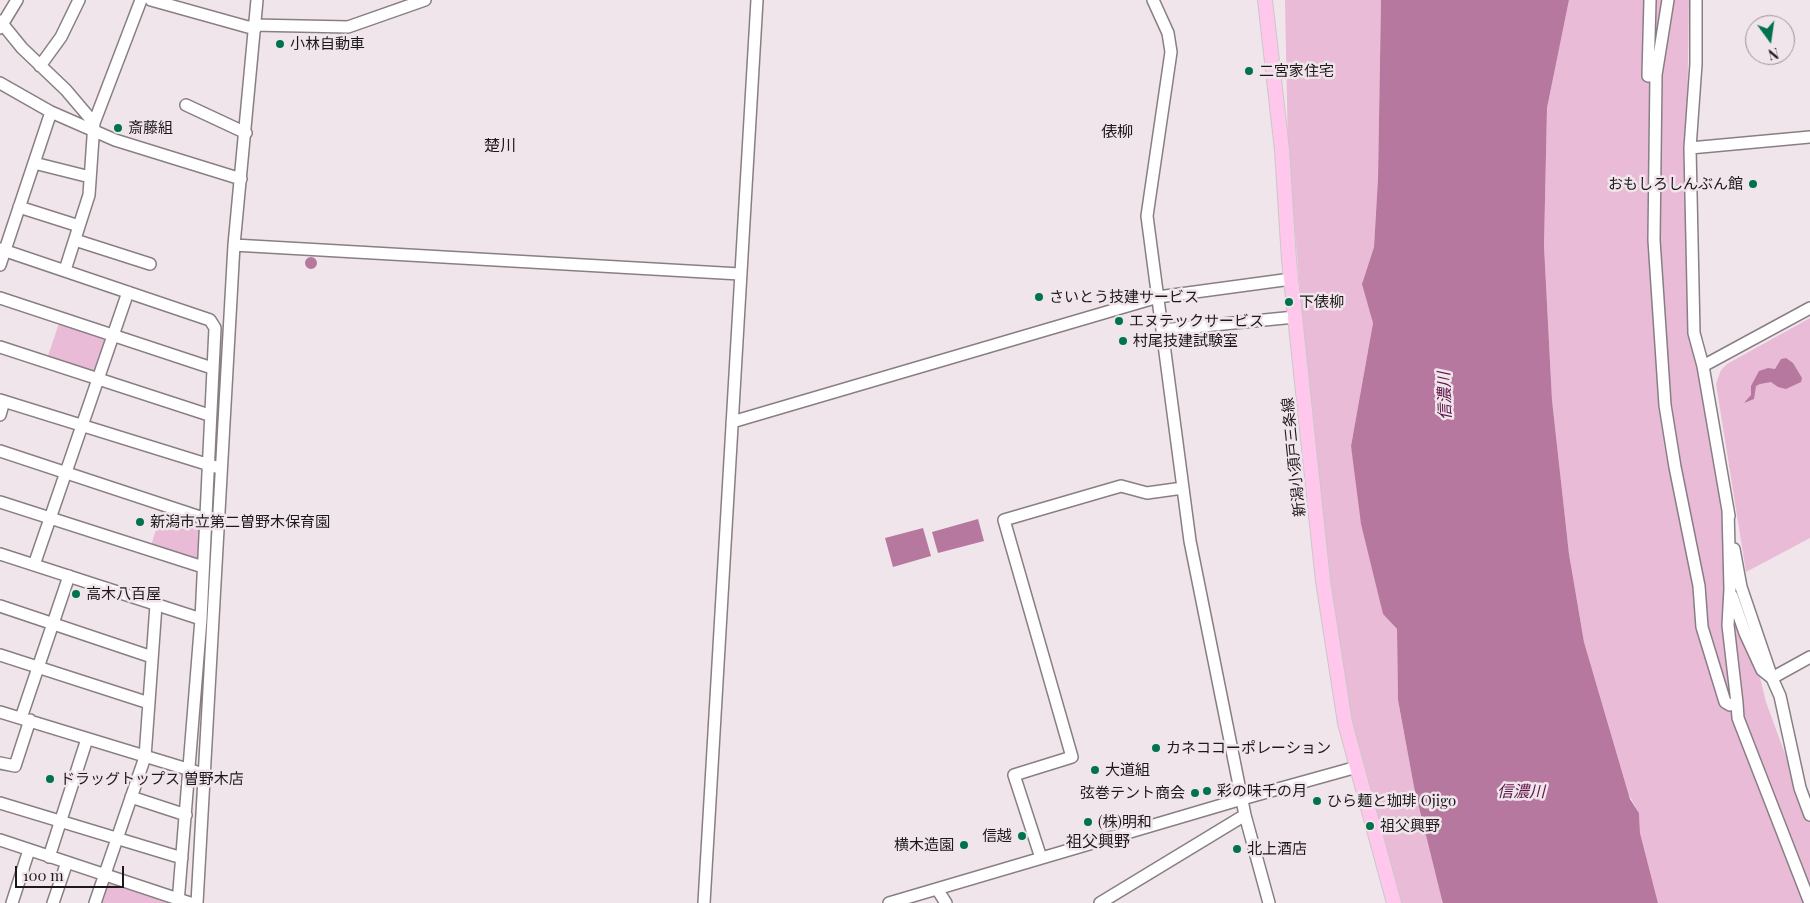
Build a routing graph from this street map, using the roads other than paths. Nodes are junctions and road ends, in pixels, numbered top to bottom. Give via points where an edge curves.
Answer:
1 (17, 0) edge
2 (79, 0) edge
3 (140, 0) edge
4 (151, 0) edge
5 (257, 0) edge
6 (425, 0) edge
7 (757, 0) edge
8 (1153, 0) edge
9 (1266, 0) edge
10 (1650, 0) edge
11 (1668, 0) edge
12 (1696, 0) edge
13 (1, 25) edge
14 (254, 27) junction
15 (40, 66) junction
16 (1652, 75) junction
17 (0, 84) edge
18 (1641, 85) dead end
19 (186, 104) dead end
20 (51, 112) junction
21 (94, 127) junction
22 (246, 132) junction
23 (1810, 137) edge
24 (1690, 148) junction
25 (34, 163) junction
26 (90, 177) junction
27 (241, 178) junction
28 (19, 207) junction
29 (79, 226) junction
30 (75, 240) junction
31 (234, 245) junction
32 (2, 249) edge
33 (150, 264) dead end
34 (0, 265) edge
35 (65, 270) junction
36 (740, 274) junction
37 (1292, 279) junction
38 (128, 292) junction
39 (0, 298) edge
40 (1158, 298) junction
41 (1810, 308) edge
42 (1295, 317) junction
43 (1162, 330) junction
44 (113, 335) junction
45 (0, 347) edge
46 (1702, 366) junction
47 (212, 368) junction
48 (97, 380) junction
49 (2, 400) edge
50 (0, 415) edge
51 (209, 415) junction
52 (732, 422) junction
53 (83, 424) junction
54 (0, 451) edge
55 (209, 466) junction
56 (222, 469) junction
57 (66, 473) junction
58 (1183, 488) junction
59 (0, 502) edge
60 (1728, 509) junction
61 (51, 517) junction
62 (206, 520) junction
63 (0, 554) edge
64 (34, 565) junction
65 (203, 567) junction
66 (69, 576) junction
67 (1730, 589) junction
68 (156, 605) junction
69 (0, 606) edge
70 (201, 619) junction
71 (53, 624) junction
72 (0, 655) edge
73 (152, 657) junction
74 (1810, 657) edge
75 (38, 667) junction
76 (1772, 678) junction
77 (149, 703) junction
78 (1737, 703) junction
79 (0, 712) edge
80 (25, 719) junction
81 (87, 739) junction
82 (144, 757) junction
83 (0, 762) edge
84 (1357, 767) junction
85 (190, 770) junction
86 (203, 773) junction
87 (131, 798) junction
88 (1242, 799) junction
89 (0, 803) edge
90 (186, 815) junction
91 (1245, 815) junction
92 (1810, 815) edge
93 (60, 822) junction
94 (117, 839) junction
95 (0, 840) edge
96 (29, 850) junction
97 (50, 857) junction
98 (182, 858) junction
99 (1040, 858) junction
100 (67, 862) junction
101 (105, 875) junction
102 (937, 889) junction
103 (182, 902) edge
104 (12, 903) edge
105 (53, 903) edge
106 (95, 903) edge
107 (197, 903) edge
108 (704, 903) edge
109 (888, 903) edge
110 (946, 903) edge
111 (1100, 903) edge
112 (1269, 903) edge
113 (1394, 903) edge
114 (1810, 903) edge

1 - 13 street
2 - 15 street via 61,37
3 - 21 street
4 - 14 street
5 - 14 street
6 - 14 street via 348,27
7 - 36 street
8 - 40 street via 1171,46 1147,206
9 - 37 main road, 新潟小須戸三条線
10 - 16 street
11 - 16 street
12 - 24 street via 1696,64
13 - 15 street
14 - 22 street
15 - 21 street via 66,90
16 - 18 street
16 - 78 street via 1654,240 1665,405 1699,586 1702,627 1725,702 1730,705
17 - 20 street
19 - 22 street
20 - 21 street
20 - 25 street
21 - 26 street
21 - 27 street via 115,140
22 - 27 street
23 - 24 street
24 - 46 street via 1694,333
25 - 26 street
25 - 28 street
26 - 29 street via 89,195
27 - 31 street
28 - 29 street
28 - 32 street
29 - 30 street
30 - 33 street
30 - 35 street
31 - 36 street
31 - 56 street
32 - 34 street
32 - 35 street
35 - 38 street
36 - 52 street
37 - 40 street
37 - 42 main road, 新潟小須戸三条線
38 - 44 street
38 - 47 street via 210,320 215,328
39 - 44 street
40 - 43 street
40 - 52 street
41 - 46 street
42 - 43 street
42 - 84 main road, 新潟小須戸三条線 via 1324,581 1345,723
43 - 58 street
44 - 47 street
44 - 48 street
45 - 48 street
46 - 60 street
47 - 51 street
48 - 51 street
48 - 53 street
49 - 50 street
49 - 53 street
51 - 55 street
52 - 108 street
53 - 55 street
53 - 57 street
54 - 57 street
55 - 56 street
55 - 62 street
56 - 86 street
57 - 61 street
57 - 62 street
58 - 88 street via 1206,626
58 - 99 street via 1146,493 1121,486 1004,520 1072,758 1014,775
59 - 61 street
60 - 67 street
60 - 76 street via 1741,587
61 - 64 street
61 - 65 street
62 - 65 street
63 - 64 street
64 - 66 street
65 - 70 street
66 - 68 street
66 - 71 street
67 - 76 street via 1762,670
67 - 78 street via 1728,625
68 - 70 street
68 - 73 street
69 - 71 street
70 - 85 street
71 - 73 street
71 - 75 street
72 - 75 street
73 - 77 street
74 - 76 street
75 - 77 street
75 - 80 street
76 - 92 street via 1780,696 1800,788
77 - 82 street
78 - 114 street via 1738,718
79 - 80 street
80 - 81 street
80 - 83 street via 15,766
81 - 82 street
81 - 93 street
82 - 85 street
82 - 87 street
84 - 88 street
84 - 113 main road, 新潟小須戸三条線
85 - 86 street
85 - 90 street
86 - 107 street
87 - 90 street
87 - 94 street
88 - 91 street
88 - 99 street
89 - 93 street
90 - 98 street
91 - 111 street
91 - 112 street
93 - 94 street
93 - 97 street
94 - 98 street
94 - 101 street
95 - 96 street
96 - 97 street
96 - 104 street
97 - 100 street
98 - 103 street
99 - 102 street
100 - 101 street
100 - 105 street
101 - 103 street
101 - 106 street
102 - 109 street
102 - 110 street

